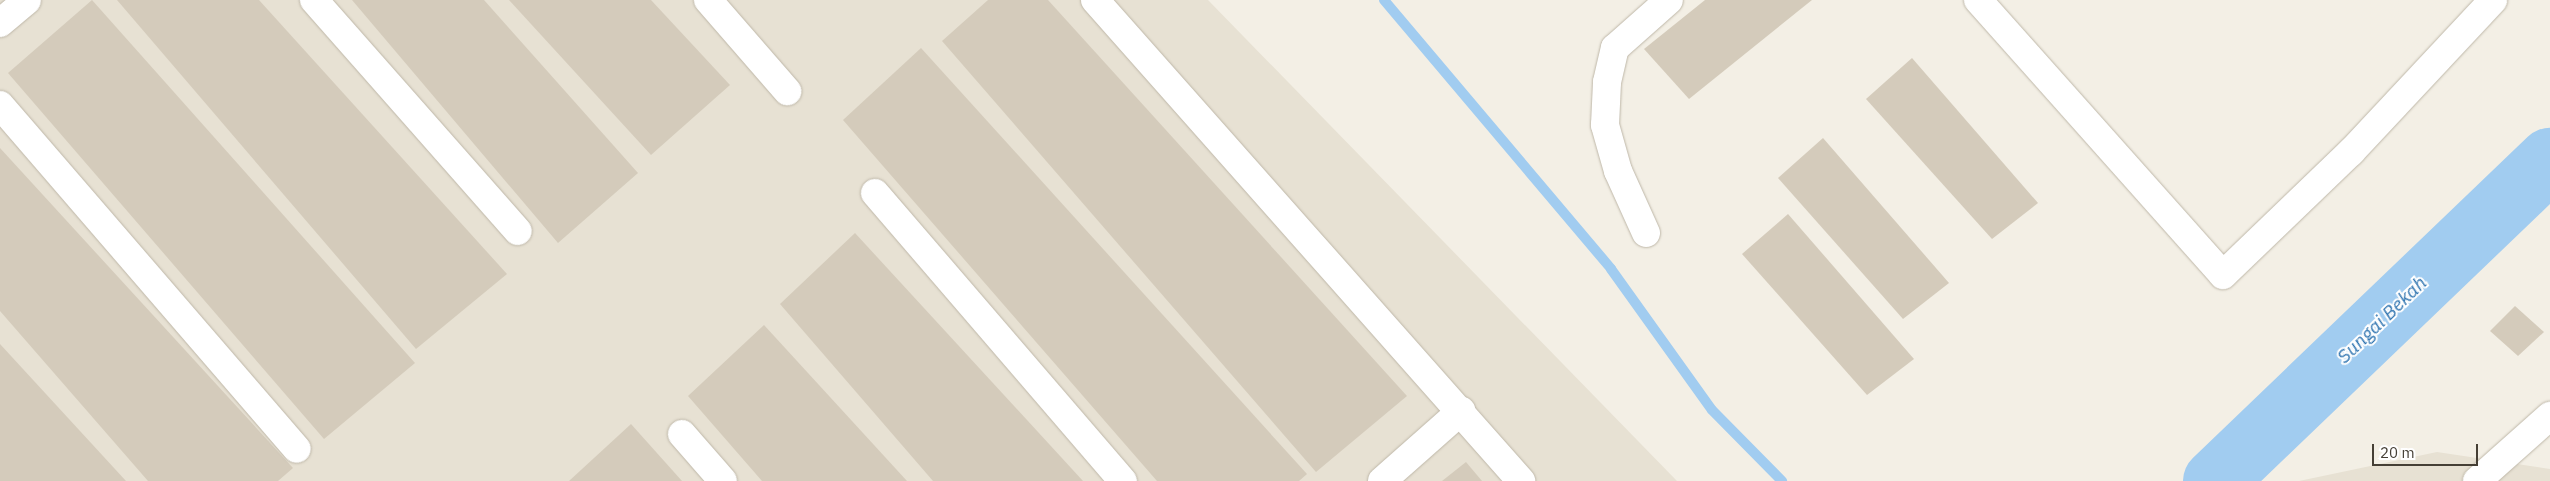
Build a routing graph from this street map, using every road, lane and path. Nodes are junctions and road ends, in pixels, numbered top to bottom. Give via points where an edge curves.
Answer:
1 (27, 0) edge
2 (314, 0) edge
3 (708, 0) edge
4 (1095, 0) edge
5 (1669, 0) edge
6 (1978, 0) edge
7 (2493, 0) edge
8 (0, 23) edge
9 (787, 92) dead end
10 (0, 105) edge
11 (875, 193) dead end
12 (518, 231) dead end
13 (1646, 233) dead end
14 (1461, 411) junction
15 (2550, 416) edge
16 (682, 434) dead end
17 (297, 449) dead end
18 (723, 481) edge
19 (1122, 481) edge
20 (1382, 481) edge
21 (1521, 481) edge
22 (2477, 481) edge

1 - 8 street
2 - 12 street
3 - 9 street
4 - 14 street
5 - 13 street via 1616,48 1607,82 1605,125 1618,171
6 - 7 street via 2223,275 2351,152
10 - 17 street
11 - 19 street
14 - 20 street
14 - 21 street
15 - 22 street
16 - 18 street

